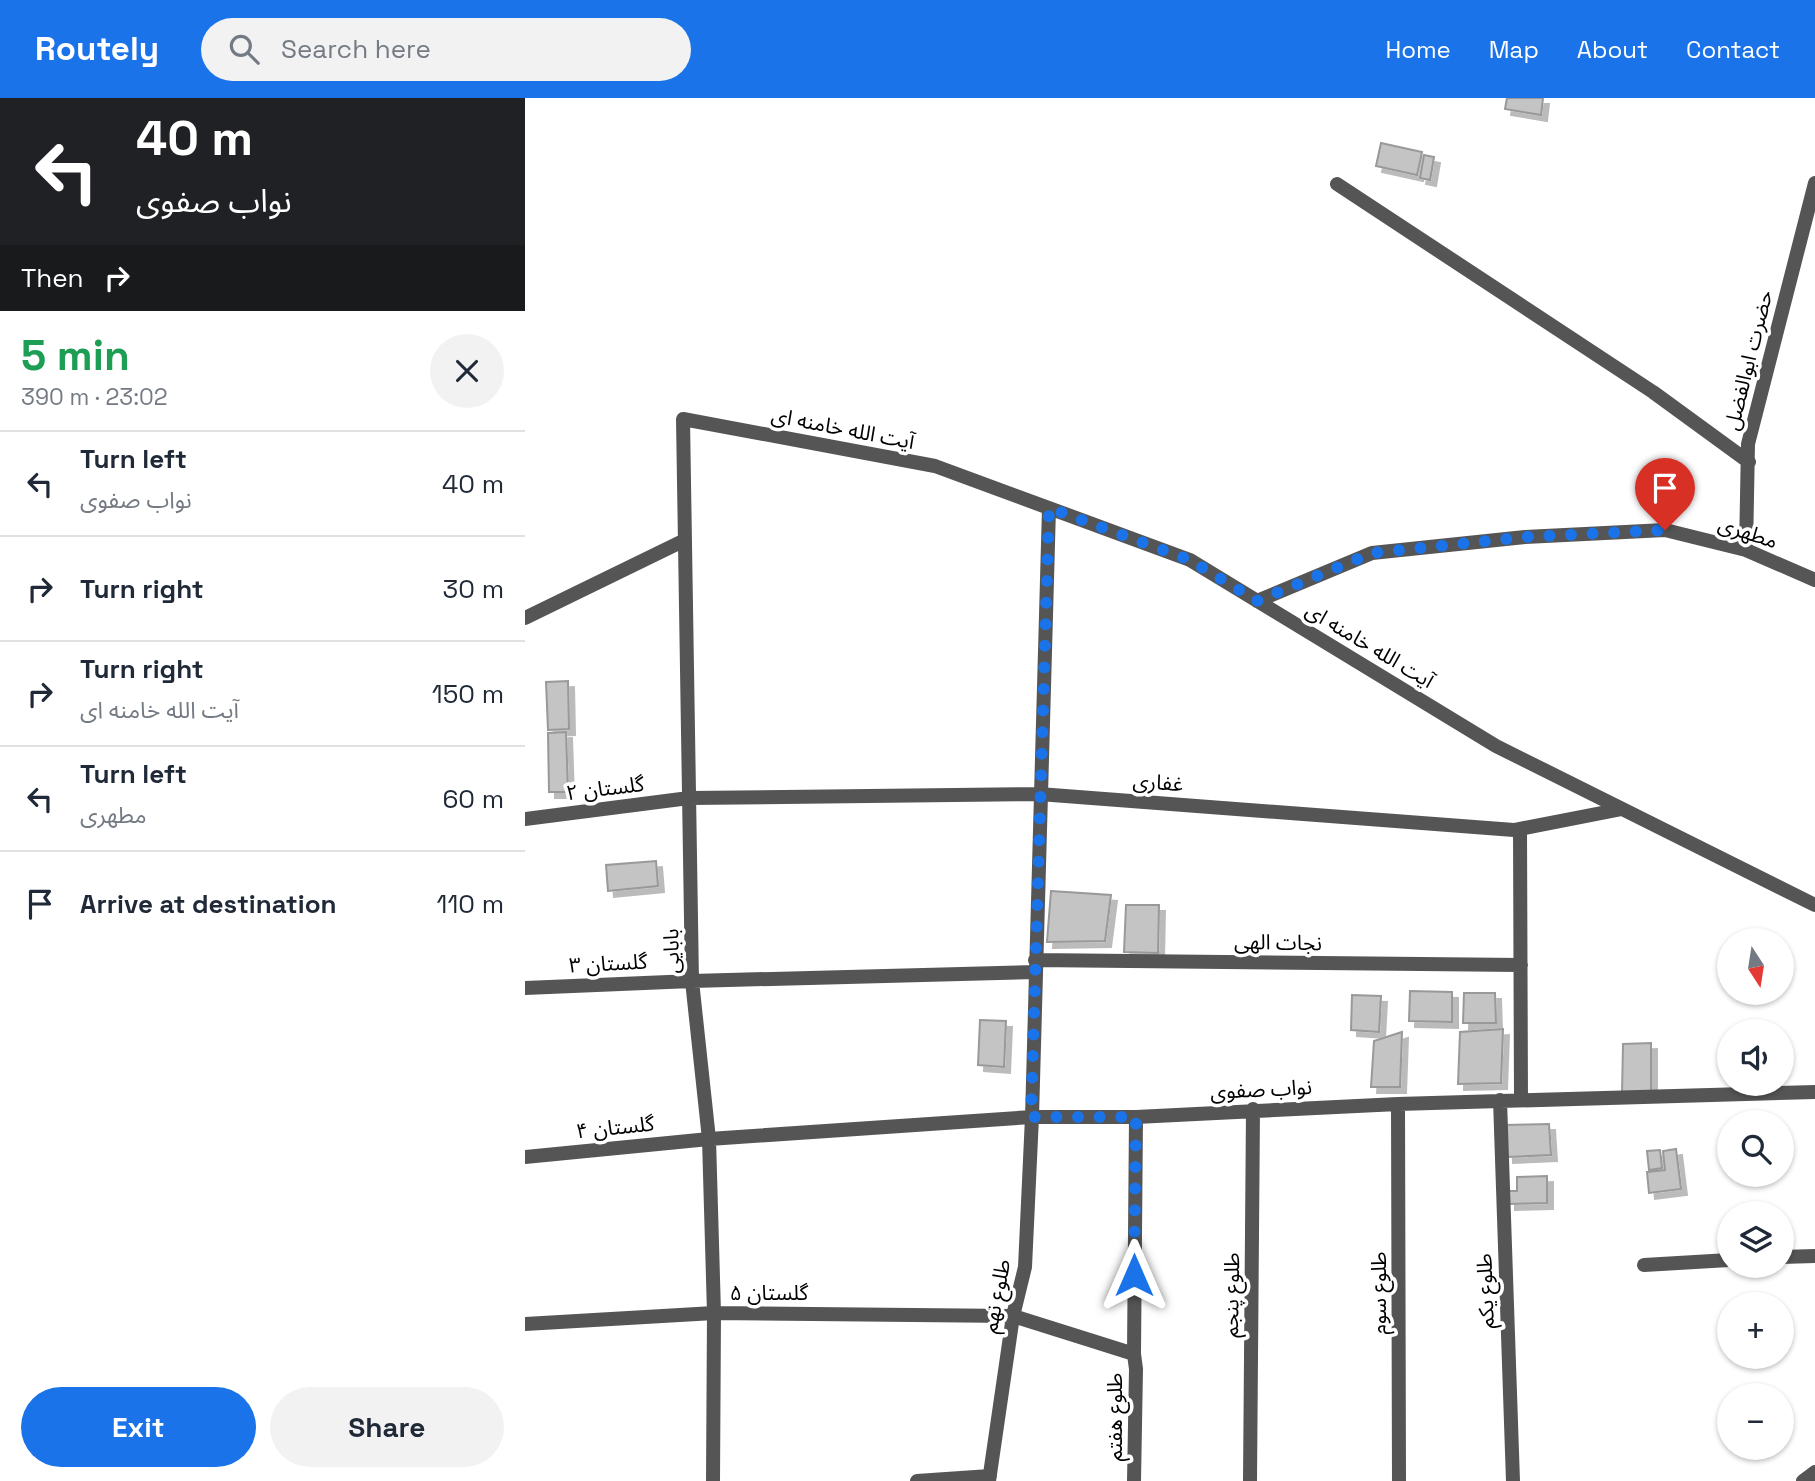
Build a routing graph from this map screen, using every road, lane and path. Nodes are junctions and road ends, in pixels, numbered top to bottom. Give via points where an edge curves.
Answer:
1 (1815, 183) edge
2 (1337, 184) dead end
3 (683, 419) joint
4 (1749, 462) junction
5 (1049, 508) junction
6 (685, 540) junction
7 (1747, 550) junction
8 (1815, 580) edge
9 (1257, 601) junction
10 (525, 618) edge
11 (1039, 794) junction
12 (689, 798) junction
13 (1622, 809) junction
14 (525, 819) edge
15 (1520, 829) junction
16 (1815, 905) edge
17 (1521, 965) junction
18 (1035, 966) junction
19 (692, 981) junction
20 (525, 988) edge
21 (1815, 1092) edge
22 (1500, 1100) junction
23 (1521, 1100) junction
24 (1398, 1104) junction
25 (1254, 1110) junction
26 (1031, 1117) junction
27 (1136, 1117) junction
28 (709, 1139) junction
29 (525, 1157) edge
30 (1815, 1256) edge
31 (1794, 1257) edge
32 (1717, 1261) edge
33 (1644, 1265) dead end
34 (714, 1313) junction
35 (1013, 1315) junction
36 (525, 1324) edge
37 (1134, 1354) junction
38 (1815, 1472) edge
39 (990, 1478) edge
40 (713, 1481) edge
41 (917, 1481) edge
42 (1134, 1481) edge
43 (1250, 1481) edge
44 (1399, 1481) edge
45 (1513, 1481) edge
46 (1803, 1481) edge

1 - 4 street, حضرت ابوالفضل via 1748,444
2 - 4 street via 1653,392
3 - 5 street, آیت الله خامنه ای via 935,466
3 - 6 street, بابایی
4 - 7 street, حضرت ابوالفضل
5 - 9 street, آیت الله خامنه ای via 1190,560
5 - 11 street, طلوع نهم
6 - 10 street
6 - 12 street, بابایی
7 - 8 street, مطهری
7 - 9 street, مطهری via 1665,530 1385,551
9 - 13 street, آیت الله خامنه ای via 1496,746
11 - 12 street, غفاری
11 - 15 street, غفاری
11 - 18 street, طلوع نهم
12 - 14 street, گلستان ۲
12 - 19 street, بابایی
13 - 15 street, غفاری
13 - 16 street, آیت الله خامنه ای
15 - 17 street
17 - 18 street, نجات الهی
17 - 23 street
18 - 19 street, نجات الهی
18 - 26 street, طلوع نهم
19 - 20 street, گلستان ۳
19 - 28 street, بابایی
21 - 23 street, نواب صفوی
22 - 23 street, نواب صفوی
22 - 24 street, نواب صفوی
22 - 45 street, طلوع یکم
24 - 25 street, نواب صفوی
24 - 44 street, طلوع سوم
25 - 27 street, نواب صفوی
25 - 43 street, طلوع پنجم
26 - 27 street, نواب صفوی
26 - 28 street, نواب صفوی
26 - 35 street, طلوع نهم via 1025,1267
27 - 37 street
28 - 29 street, گلستان ۴
28 - 34 street, بابایی
30 - 31 street
32 - 33 street
34 - 35 street, گلستان ۵
34 - 36 street, گلستان ۵
34 - 40 street, بابایی
35 - 37 street, طلوع هفتم
35 - 39 street, طلوع نهم
37 - 42 street, طلوع هفتم
38 - 46 street
39 - 41 street

